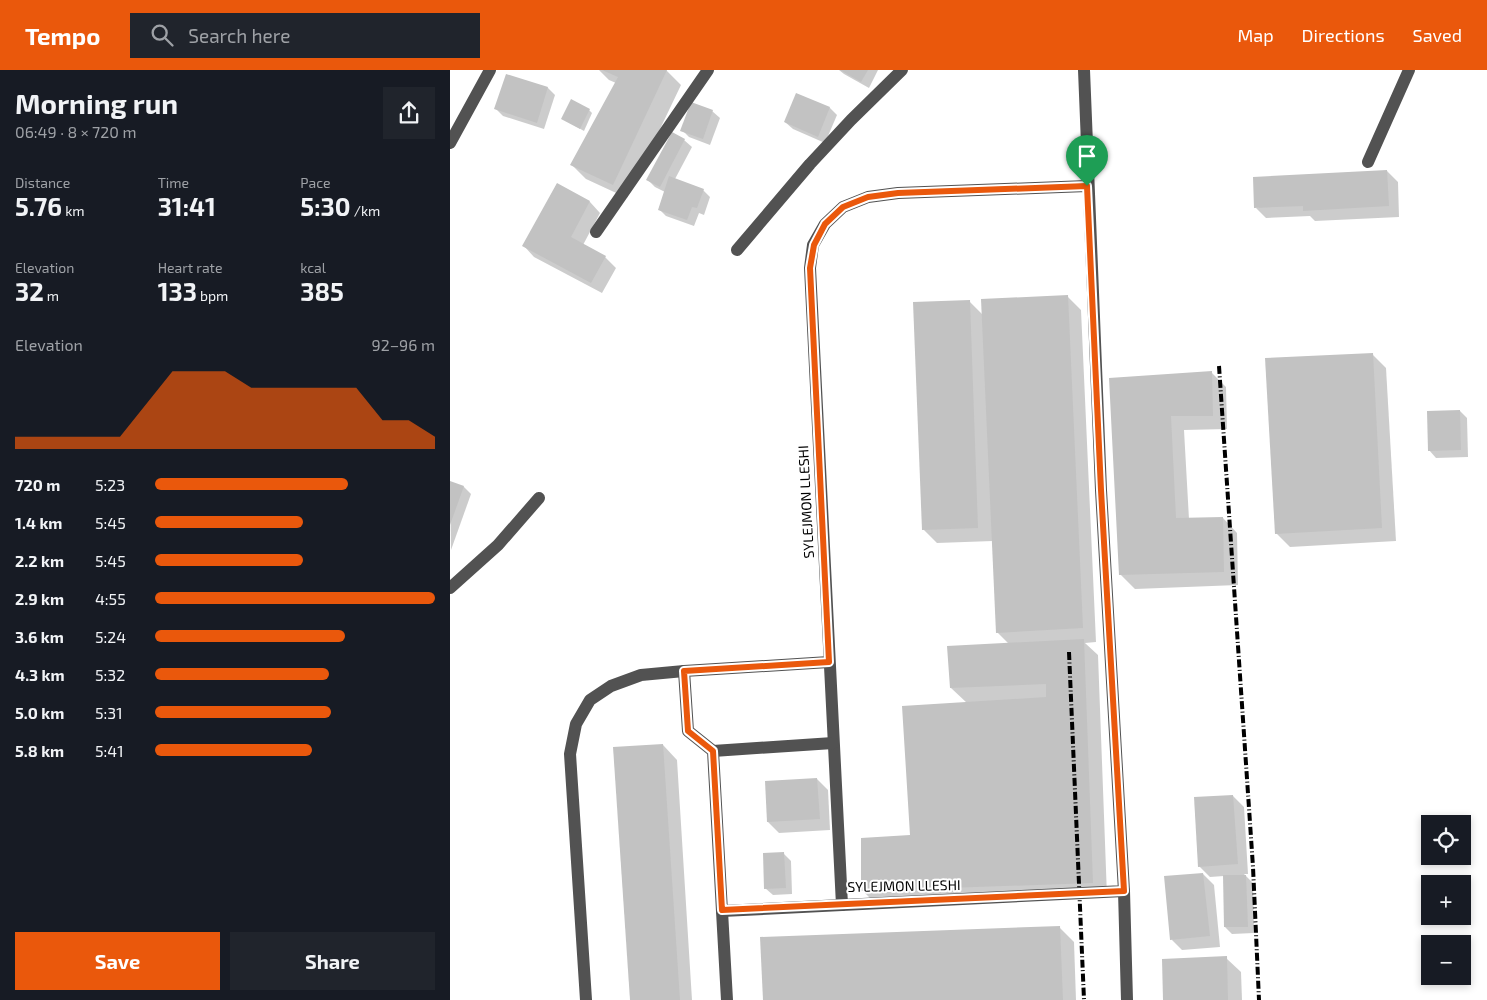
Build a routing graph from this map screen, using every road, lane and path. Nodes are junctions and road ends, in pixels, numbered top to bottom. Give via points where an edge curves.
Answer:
1 (490, 70) edge
2 (708, 70) edge
3 (902, 70) edge
4 (1084, 70) edge
5 (1409, 70) edge
6 (450, 142) edge
7 (1368, 162) dead end
8 (1087, 186) junction
9 (596, 232) dead end
10 (737, 250) dead end
11 (539, 498) dead end
12 (450, 588) edge
13 (829, 662) junction
14 (684, 671) junction
15 (834, 743) junction
16 (713, 751) junction
17 (1124, 891) junction
18 (842, 905) junction
19 (722, 910) junction
20 (586, 1000) edge
21 (727, 1000) edge
22 (1127, 1000) edge

1 - 6 street
2 - 9 street
3 - 10 street via 810,164
4 - 8 street
5 - 7 street
8 - 13 street, SYLEJMON LLESHI via 868,197 843,207 825,224 814,245 810,268
8 - 17 street
11 - 12 street via 498,545
13 - 14 street
13 - 15 street, SYLEJMON LLESHI
14 - 16 street via 688,731
14 - 20 street via 641,675 611,686 590,700 576,724 570,754
15 - 16 street
15 - 18 street, SYLEJMON LLESHI
16 - 19 street
17 - 18 street, SYLEJMON LLESHI
17 - 22 street
18 - 19 street
19 - 21 street

